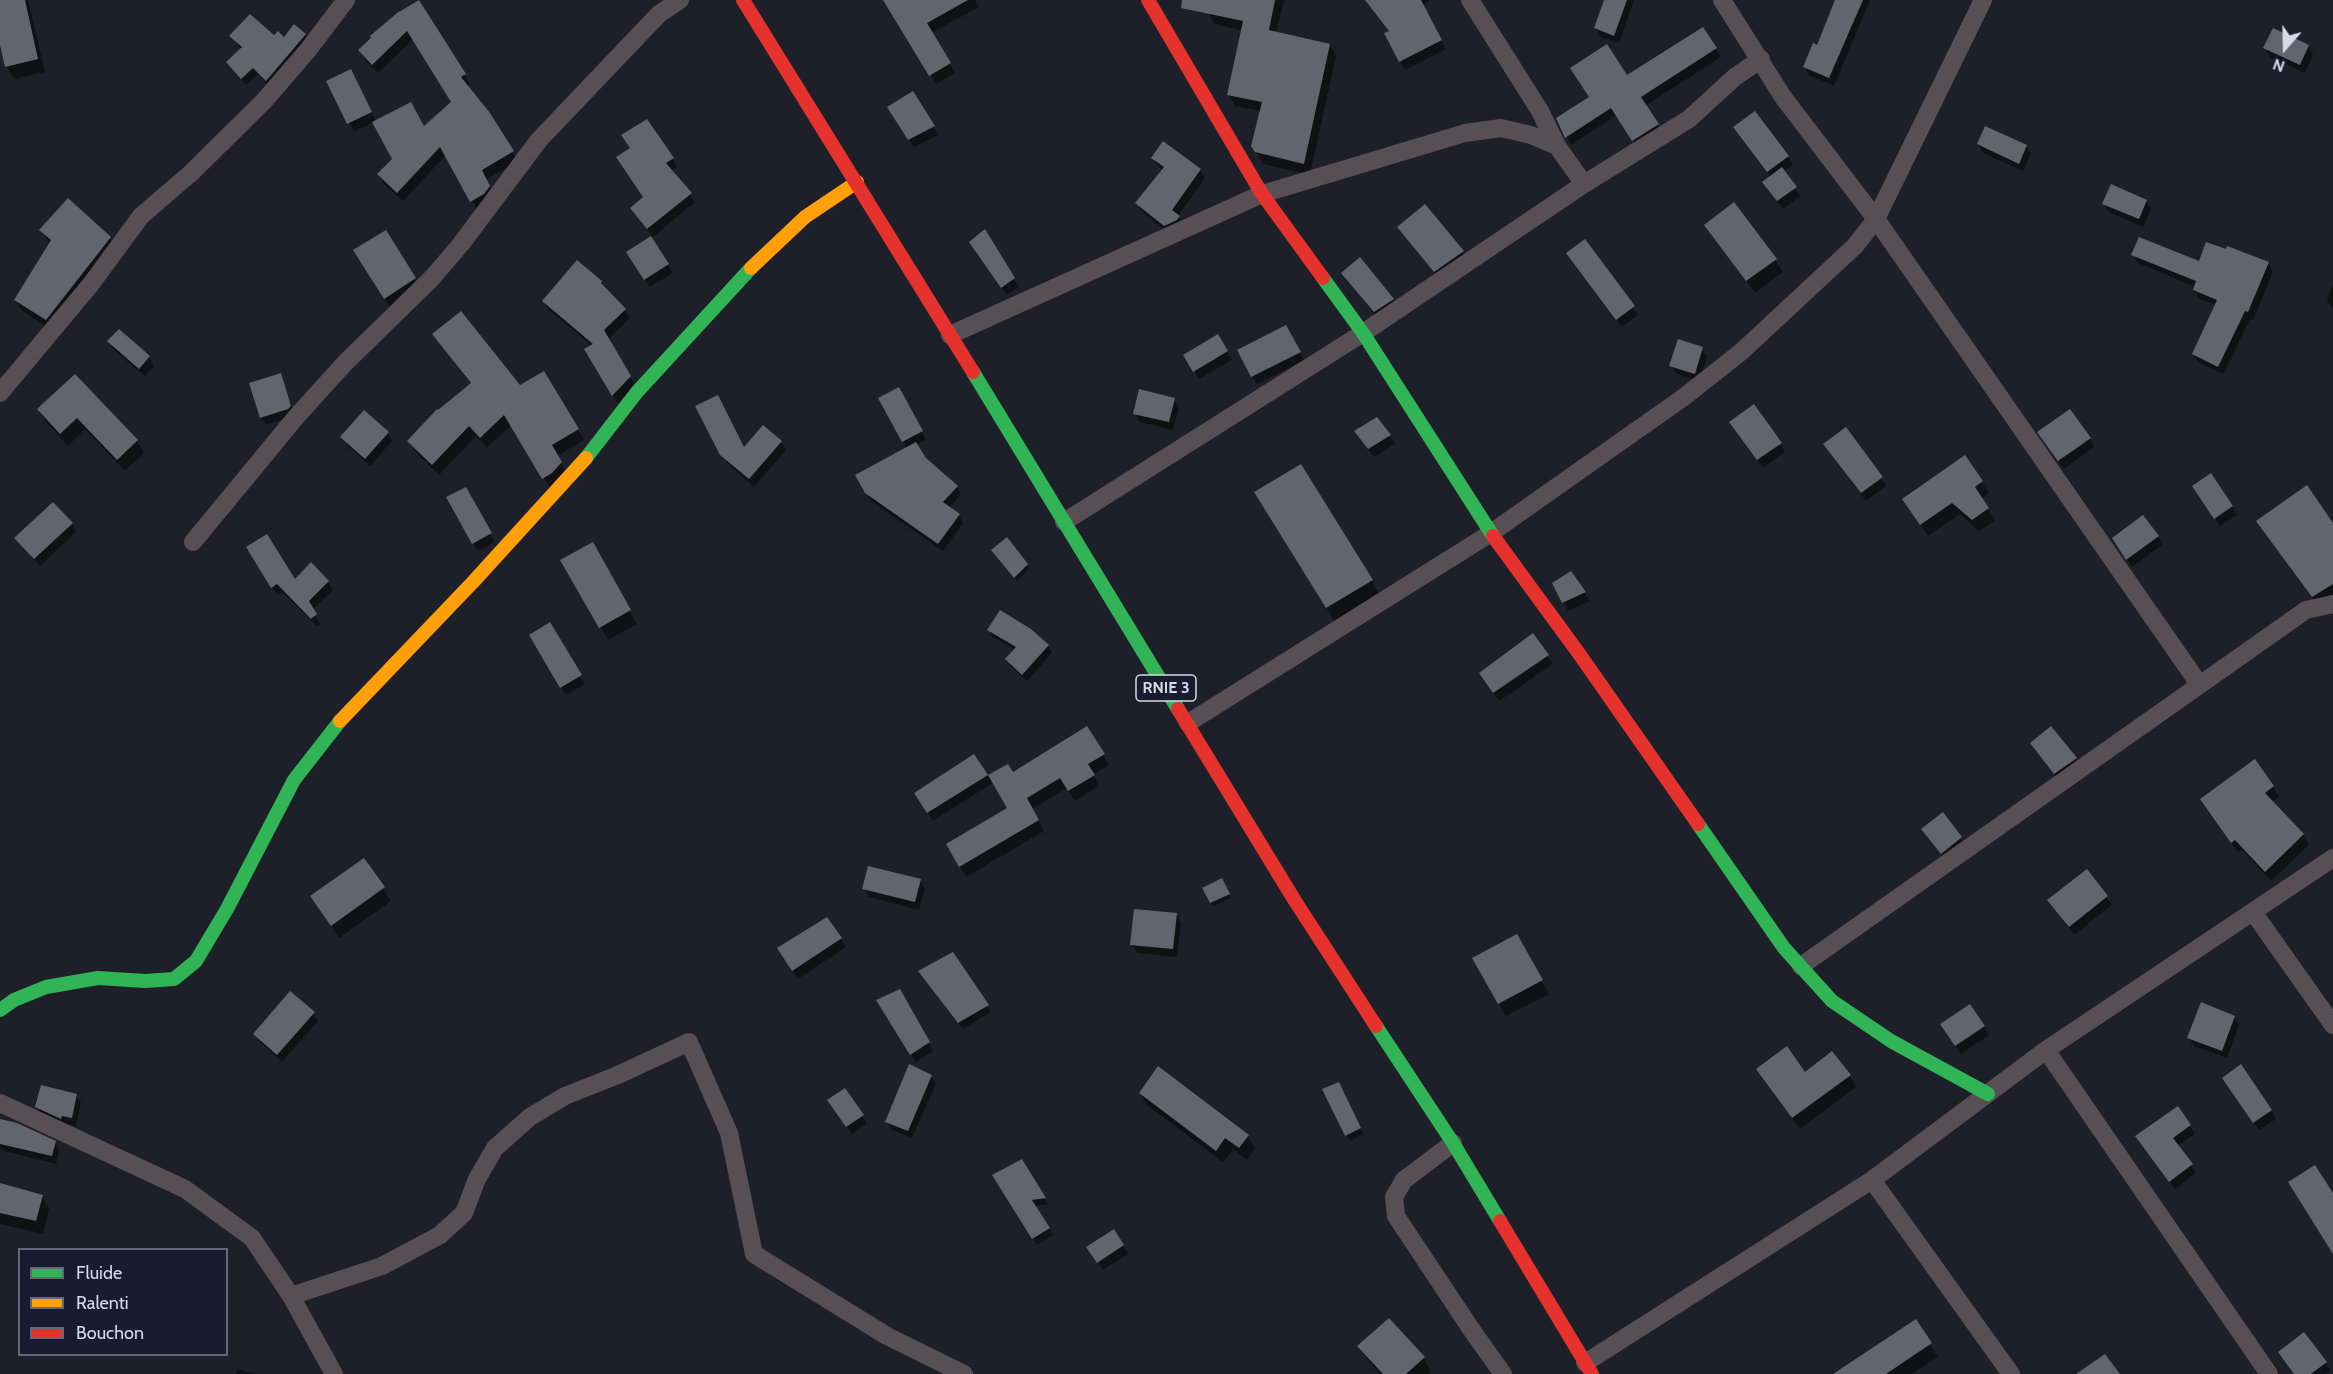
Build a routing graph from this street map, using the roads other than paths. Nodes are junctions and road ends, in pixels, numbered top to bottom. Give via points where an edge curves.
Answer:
1 (346, 0) edge
2 (680, 0) edge
3 (743, 0) edge
4 (1148, 0) edge
5 (1470, 0) edge
6 (1722, 0) edge
7 (1983, 0) edge
8 (1761, 59) junction
9 (1557, 146) junction
10 (857, 182) junction
11 (1584, 184) junction
12 (1262, 194) junction
13 (1876, 219) junction
14 (1363, 333) junction
15 (950, 335) junction
16 (0, 393) edge
17 (1064, 522) junction
18 (1491, 533) junction
19 (193, 542) dead end
20 (2333, 604) edge
21 (2199, 684) junction
22 (1188, 723) junction
23 (2333, 858) edge
24 (2253, 912) junction
25 (1801, 966) junction
26 (0, 1010) edge
27 (2333, 1025) edge
28 (2046, 1050) junction
29 (1988, 1094) junction
30 (0, 1103) edge
31 (1453, 1143) junction
32 (1872, 1180) junction
33 (291, 1296) junction
34 (1588, 1369) edge
35 (334, 1374) edge
36 (964, 1374) edge
37 (1503, 1374) edge
38 (2011, 1374) edge
39 (2269, 1374) edge

1 - 16 street via 264,101 141,216 92,284
2 - 19 street via 659,14 539,140 432,278 345,363
3 - 10 main road, RNIE 3
4 - 12 main road
5 - 9 street via 1540,111
6 - 8 street
7 - 13 street
8 - 11 street via 1689,119
8 - 13 street via 1783,97
9 - 11 street
9 - 12 street via 1501,128 1464,133
10 - 15 main road, RNIE 3
10 - 26 main road via 805,217 750,269 637,392 585,459 343,717 294,780 196,962 174,979 98,978 46,987
11 - 14 street
12 - 14 main road
12 - 15 street
13 - 18 street via 1855,246 1741,352 1684,397
13 - 21 street
14 - 17 street
14 - 18 main road
15 - 17 main road, RNIE 3
17 - 22 main road, RNIE 3
18 - 22 street
18 - 25 main road via 1784,948
20 - 21 street via 2306,610
21 - 25 street
22 - 31 main road, RNIE 3 via 1294,901
23 - 24 street
24 - 27 street
24 - 28 street
25 - 29 main road via 1832,1001 1891,1041
28 - 29 street
28 - 39 street
29 - 32 street
30 - 33 street via 185,1190 252,1238
31 - 34 main road, RNIE 3
31 - 37 street via 1404,1180 1394,1197 1396,1216
32 - 34 street
32 - 38 street
33 - 35 street
33 - 36 street via 382,1266 440,1235 464,1214 477,1179 495,1148 530,1117 565,1096 689,1042 729,1133 754,1254 887,1336

